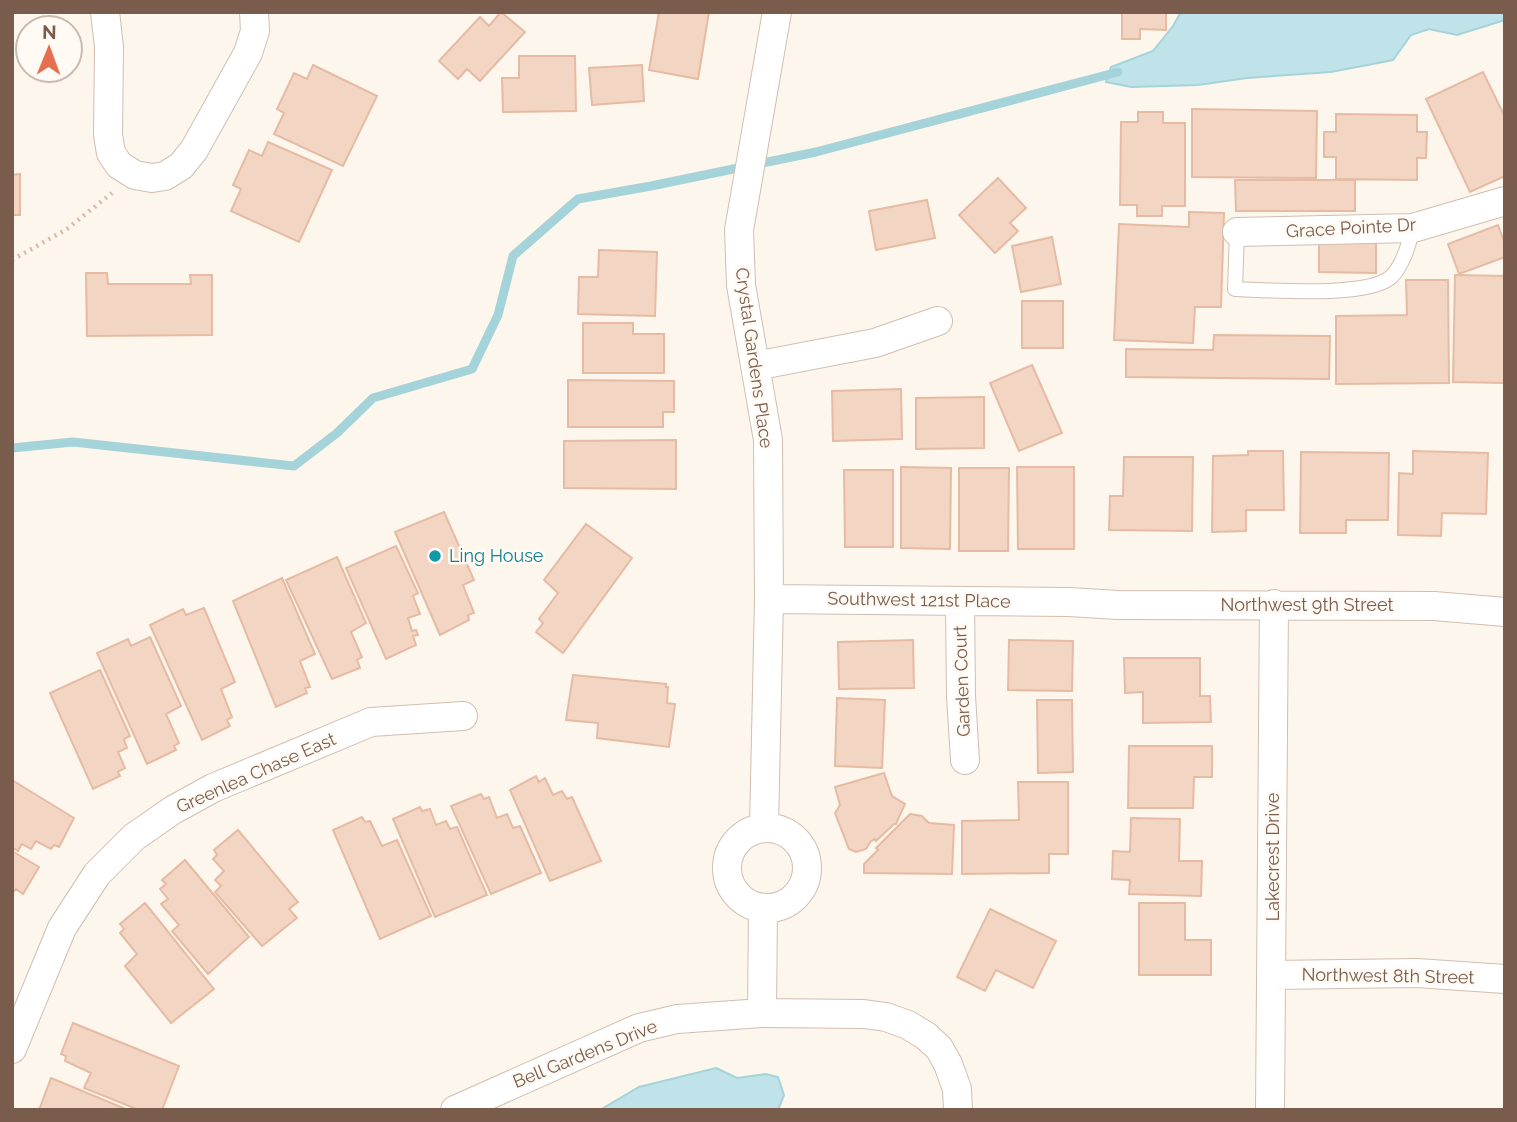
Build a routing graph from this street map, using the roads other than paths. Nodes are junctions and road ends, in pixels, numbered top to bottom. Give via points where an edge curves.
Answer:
1 (105, 12) edge
2 (254, 12) edge
3 (778, 14) edge
4 (1505, 201) edge
5 (1413, 228) junction
6 (1237, 232) joint
7 (938, 321) dead end
8 (755, 366) junction
9 (769, 598) junction
10 (960, 601) junction
11 (1109, 604) joint
12 (1274, 604) junction
13 (1505, 612) edge
14 (463, 716) dead end
15 (965, 760) dead end
16 (764, 828) junction
17 (763, 908) junction
18 (1272, 975) junction
19 (1505, 979) edge
20 (762, 1013) junction
21 (12, 1049) edge
22 (455, 1110) edge
23 (958, 1110) edge
24 (1270, 1110) edge

1 - 2 street via 111,153 135,175 152,178 181,166 194,150 248,53 256,31
3 - 8 street, Crystal Gardens Place via 738,230 741,285
4 - 5 street, Grace Pointe Dr
5 - 6 street, Grace Pointe Dr
5 - 6 lane via 1391,278 1349,290 1235,289
7 - 8 street via 875,343
8 - 9 street, Crystal Gardens Place via 768,440
9 - 10 street, Southwest 121st Place
9 - 16 street, Crystal Gardens Place
10 - 11 street, Southwest 121st Place
10 - 15 street, Garden Court
11 - 12 street, Northwest 9th Street
12 - 13 street, Northwest 9th Street via 1434,606
12 - 18 street, Lakecrest Drive
14 - 21 street, Greenlea Chase East via 371,722 213,788 134,837 97,874 62,928
16 - 17 street via 736,843 727,859 727,875 735,893
16 - 17 street via 785,833 797,842 807,862 799,892 788,903
17 - 20 street
18 - 19 street, Northwest 8th Street via 1417,973
18 - 24 street, Lakecrest Drive
20 - 22 street, Bell Gardens Drive via 677,1018 639,1028
20 - 23 street, Bell Gardens Drive via 864,1014 908,1025 939,1048 957,1089

